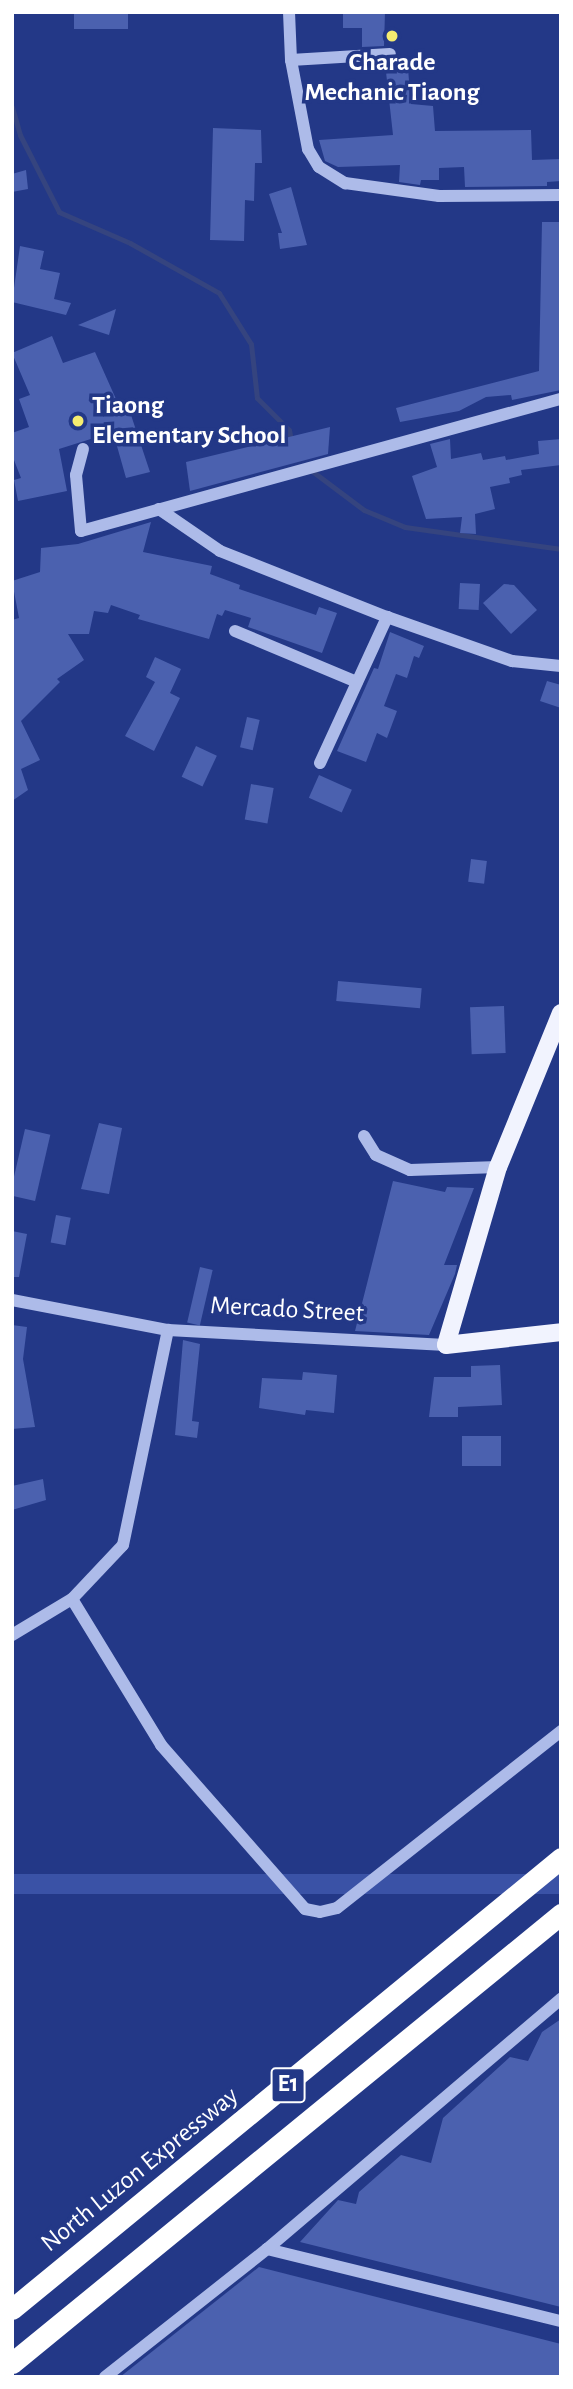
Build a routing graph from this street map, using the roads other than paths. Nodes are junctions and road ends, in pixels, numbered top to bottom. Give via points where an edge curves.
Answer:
1 (289, 12) edge
2 (390, 54) dead end
3 (291, 60) junction
4 (561, 195) edge
5 (561, 399) edge
6 (83, 449) dead end
7 (159, 509) junction
8 (387, 617) junction
9 (235, 631) dead end
10 (561, 666) edge
11 (356, 682) junction
12 (320, 763) dead end
13 (561, 1013) edge
14 (364, 1136) dead end
15 (498, 1167) junction
16 (12, 1300) edge
17 (168, 1330) junction
18 (561, 1332) edge
19 (446, 1345) junction
20 (72, 1599) junction
21 (12, 1635) edge
22 (561, 1731) edge
23 (561, 1858) edge
24 (561, 1914) edge
25 (561, 1999) edge
26 (267, 2249) junction
27 (12, 2309) edge
28 (561, 2321) edge
29 (12, 2363) edge
30 (104, 2377) edge

1 - 3 street
2 - 3 street
3 - 4 street via 308,149 319,167 345,183 439,196
5 - 7 street
6 - 7 street via 76,475 81,531
7 - 8 street via 220,551
8 - 10 street via 512,661
8 - 11 street
9 - 11 street
11 - 12 street
13 - 15 main road
14 - 15 street via 376,1155 410,1170
15 - 19 main road
16 - 17 street, Mercado Street
17 - 19 street, Mercado Street
17 - 20 street via 123,1545
18 - 19 main road, Mercado Street
20 - 21 street
20 - 22 street via 161,1745 305,1909 337,1908
23 - 27 highway, North Luzon Expressway / E1
24 - 29 highway, E1
25 - 26 street
26 - 28 street
26 - 30 street

